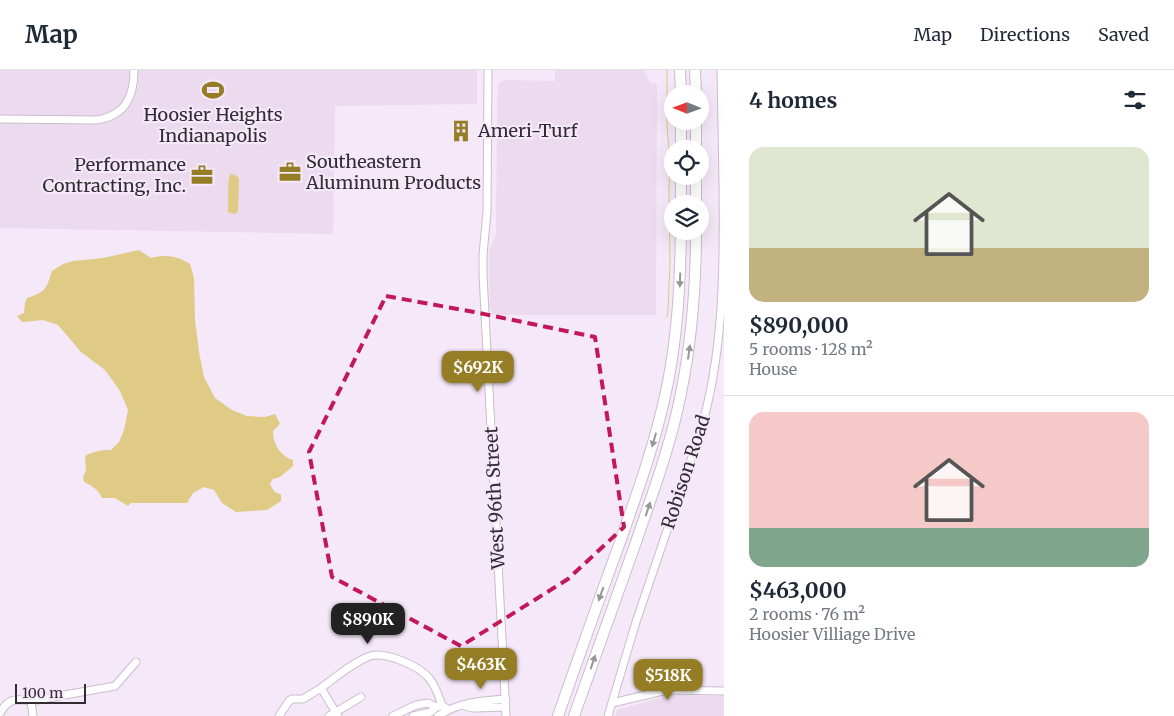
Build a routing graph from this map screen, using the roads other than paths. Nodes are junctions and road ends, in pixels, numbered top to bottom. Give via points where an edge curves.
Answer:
1 (134, 70) edge
2 (488, 70) edge
3 (680, 70) edge
4 (696, 70) edge
5 (721, 70) edge
6 (681, 85) edge
7 (696, 85) edge
8 (0, 119) edge
9 (680, 240) edge
10 (696, 240) edge
11 (136, 662) dead end
12 (321, 688) junction
13 (724, 691) edge
14 (361, 697) dead end
15 (30, 701) junction
16 (506, 703) junction
17 (612, 703) junction
18 (443, 707) junction
19 (0, 713) edge
20 (337, 714) edge
21 (33, 716) edge
22 (279, 716) edge
23 (329, 716) edge
24 (393, 716) edge
25 (414, 716) edge
26 (438, 716) edge
27 (506, 716) edge
28 (558, 716) edge
29 (574, 716) edge
30 (608, 716) edge

1 - 8 street via 130,96 122,108 107,118
2 - 16 street, West 96th Street via 483,275
3 - 6 highway
4 - 7 highway
5 - 17 street, Robison Road via 722,276 711,386 700,436 638,614
9 -> 28 highway via 678,313 660,417 643,477
29 -> 10 highway via 674,426 692,325
11 - 15 street via 115,686
12 - 18 street via 352,665 379,654 423,672
12 - 20 street
12 - 22 street via 303,699 292,699
13 - 17 street via 667,690
14 - 20 street
15 - 19 street via 14,700
15 - 21 street
16 - 18 street via 473,708 462,705
16 - 27 street, West 96th Street
17 - 30 street, Robison Road
18 - 24 street via 428,702
18 - 25 street
18 - 26 street
20 - 23 street

